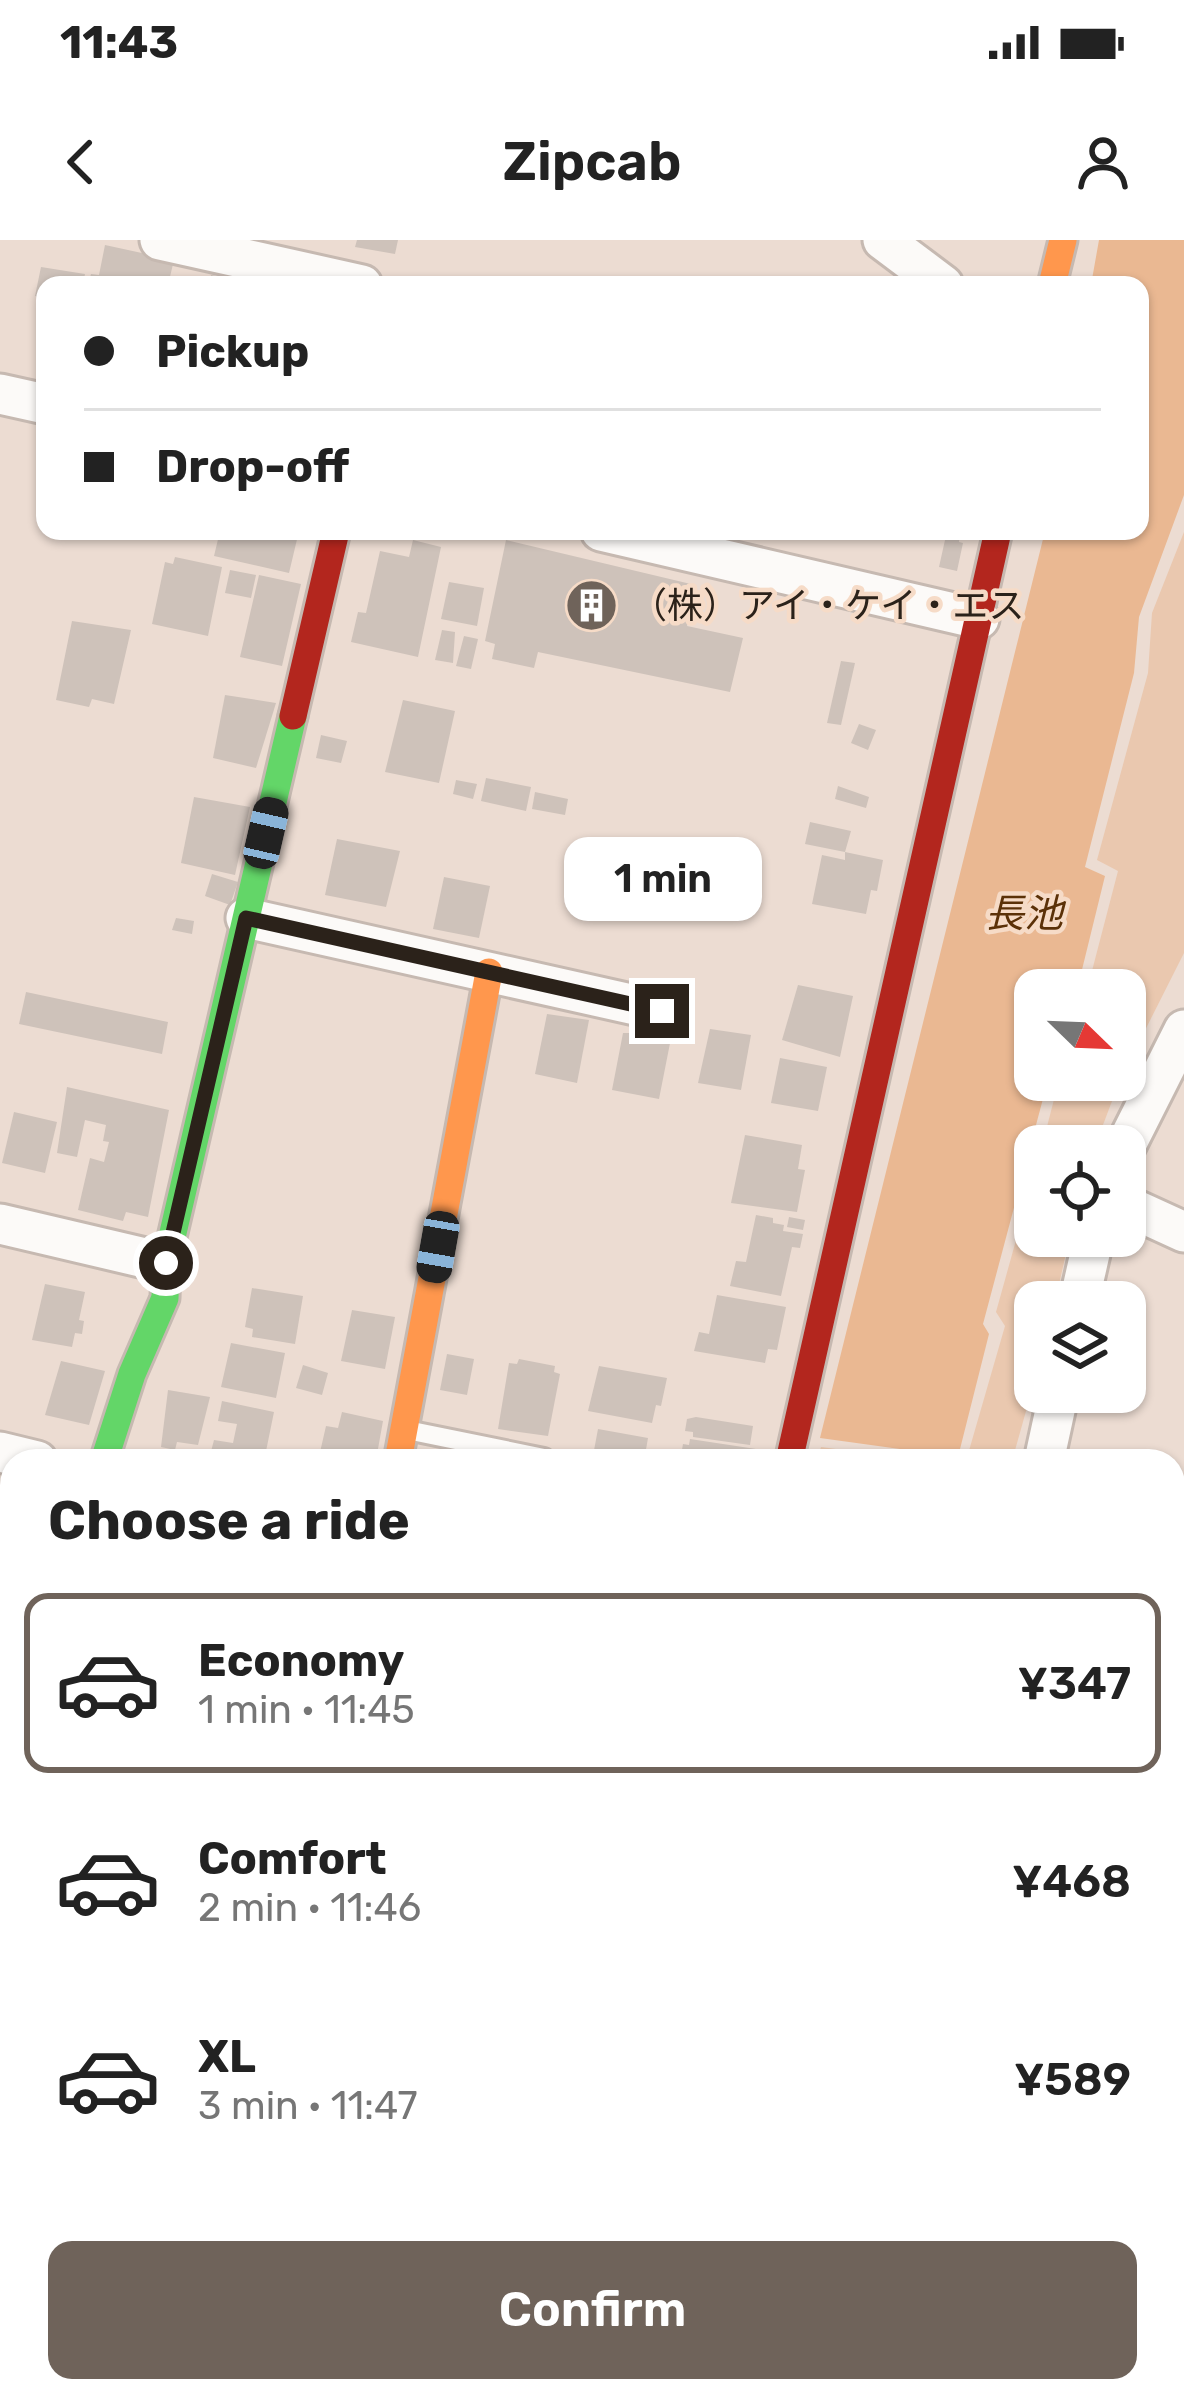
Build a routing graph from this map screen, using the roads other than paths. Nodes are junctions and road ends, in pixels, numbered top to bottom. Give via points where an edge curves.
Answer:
1 (160, 240) edge
2 (883, 240) edge
3 (1063, 240) edge
4 (322, 276) edge
5 (931, 276) edge
6 (1054, 276) edge
7 (0, 394) edge
8 (36, 402) edge
9 (334, 540) edge
10 (640, 540) edge
11 (996, 540) edge
12 (979, 619) junction
13 (246, 918) junction
14 (489, 972) junction
15 (662, 1011) dead end
16 (1184, 1030) edge
17 (1136, 1125) edge
18 (1146, 1215) edge
19 (0, 1224) edge
20 (1184, 1232) edge
21 (166, 1263) junction
22 (1054, 1413) edge
23 (404, 1430) junction
24 (108, 1449) edge
25 (400, 1449) edge
26 (499, 1449) edge
27 (792, 1449) edge
28 (1047, 1449) edge

1 - 4 street
2 - 5 street
3 - 6 street
7 - 8 street
9 - 13 street
10 - 12 street
11 - 12 street
12 - 27 street
13 - 14 street
13 - 21 street
14 - 15 street
14 - 23 street
16 - 17 street
18 - 20 street
19 - 21 street
21 - 24 street via 166,1298
22 - 28 street
23 - 25 street
23 - 26 lane

